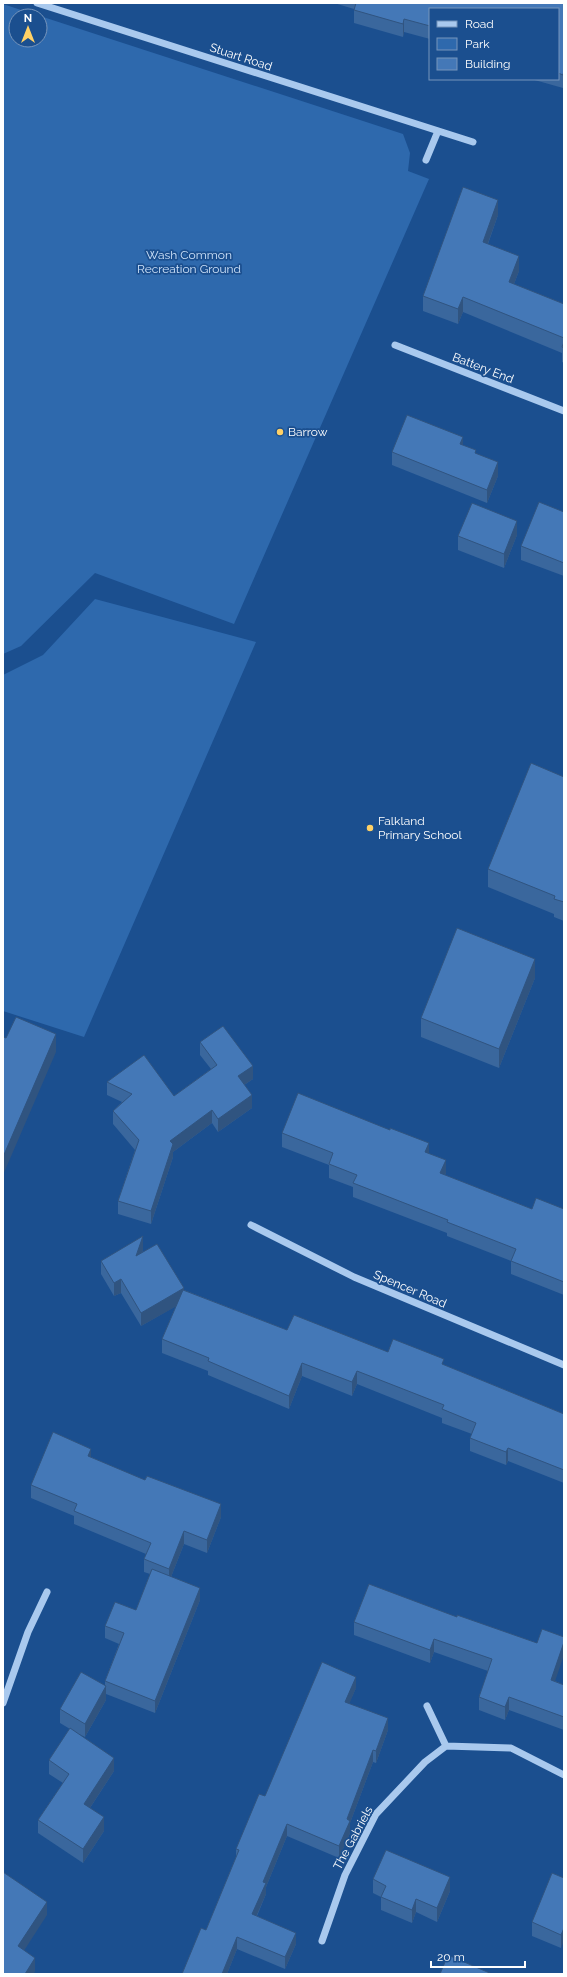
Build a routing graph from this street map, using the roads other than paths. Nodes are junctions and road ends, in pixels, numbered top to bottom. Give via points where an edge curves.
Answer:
1 (37, 3) edge
2 (438, 131) junction
3 (473, 142) dead end
4 (426, 160) dead end
5 (395, 345) dead end
6 (564, 411) edge
7 (251, 1225) dead end
8 (564, 1365) edge
9 (47, 1592) dead end
10 (3, 1703) edge
11 (427, 1706) dead end
12 (446, 1746) junction
13 (564, 1775) edge
14 (322, 1941) dead end

1 - 2 street, Stuart Road
2 - 3 street, Stuart Road
2 - 4 street
5 - 6 street, Battery End
7 - 8 street, Spencer Road via 354,1277
9 - 10 street via 28,1632
11 - 12 street
12 - 13 street via 511,1748
12 - 14 street, The Gabriels via 425,1762 376,1814 345,1875

